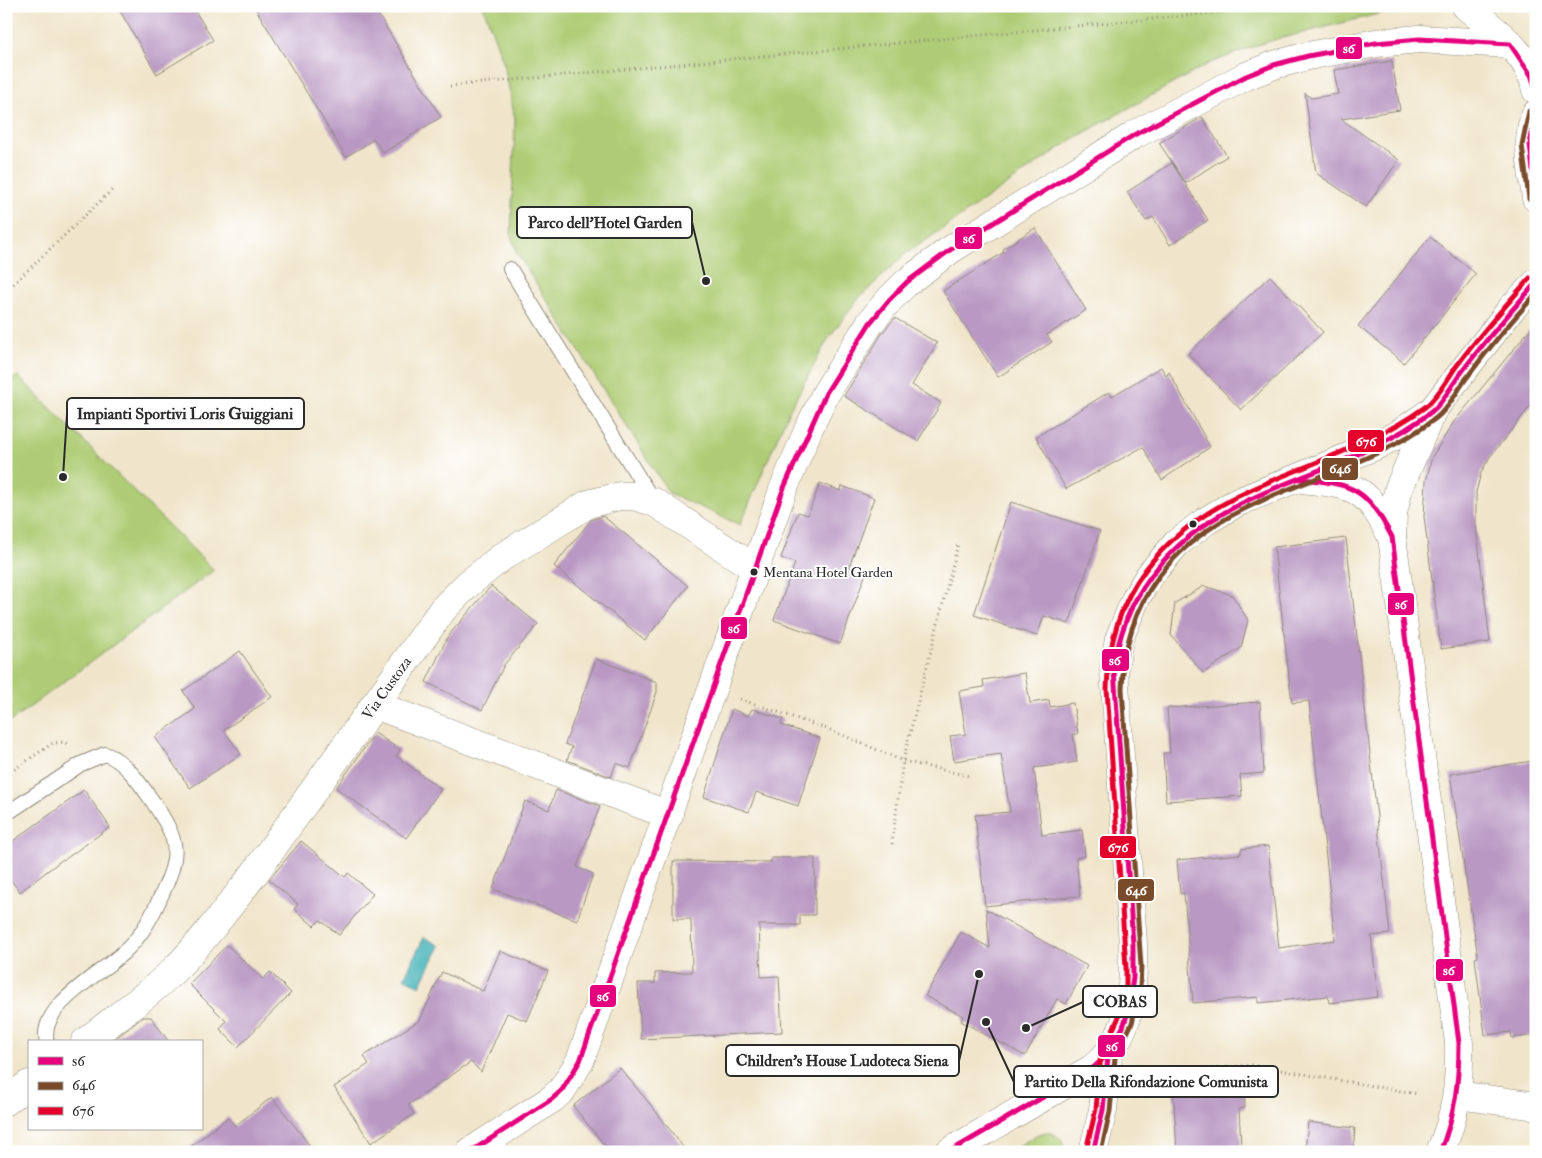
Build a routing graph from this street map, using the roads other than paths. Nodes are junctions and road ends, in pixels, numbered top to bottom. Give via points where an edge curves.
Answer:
1 (1466, 6) edge
2 (1510, 44) junction
3 (1536, 90) edge
4 (1536, 114) edge
5 (1536, 198) edge
6 (510, 269) dead end
7 (1536, 283) edge
8 (1432, 411) junction
9 (1300, 479) junction
10 (654, 502) junction
11 (1392, 537) junction
12 (756, 569) junction
13 (375, 705) junction
14 (6, 814) edge
15 (669, 814) junction
16 (47, 1040) edge
17 (88, 1040) edge
18 (1108, 1056) junction
19 (28, 1085) edge
20 (1458, 1095) junction
21 (6, 1101) edge
22 (1536, 1106) edge
23 (470, 1152) edge
24 (949, 1152) edge
25 (1093, 1152) edge
26 (1440, 1152) edge

1 - 2 street
2 - 3 street via 1531,75
2 - 12 street via 1419,39 1376,43 1274,64 1217,89 1134,135 934,262 907,282 882,308 826,393 783,490
4 - 5 street via 1530,129
6 - 10 lane
7 - 8 street via 1512,308
8 - 9 street via 1399,434
8 - 11 street via 1399,488
9 - 11 street via 1337,483 1360,492 1375,507
9 - 18 street via 1236,503 1177,543 1148,576 1119,639 1114,688 1134,967 1126,1021
10 - 12 street, Via Custoza
10 - 13 street, Via Custoza via 626,496 600,499 502,557 443,609
11 - 20 street via 1457,1022
12 - 15 street
13 - 15 street
13 - 17 street, Via Custoza via 254,874 176,968
14 - 16 lane via 81,764 105,754 122,763 162,816 173,842 174,866 142,932 126,951 58,1005 47,1025
15 - 23 street via 572,1076 552,1099
18 - 24 street via 1093,1068
18 - 25 street via 1103,1110
19 - 21 street
20 - 22 street
20 - 26 street via 1452,1123

